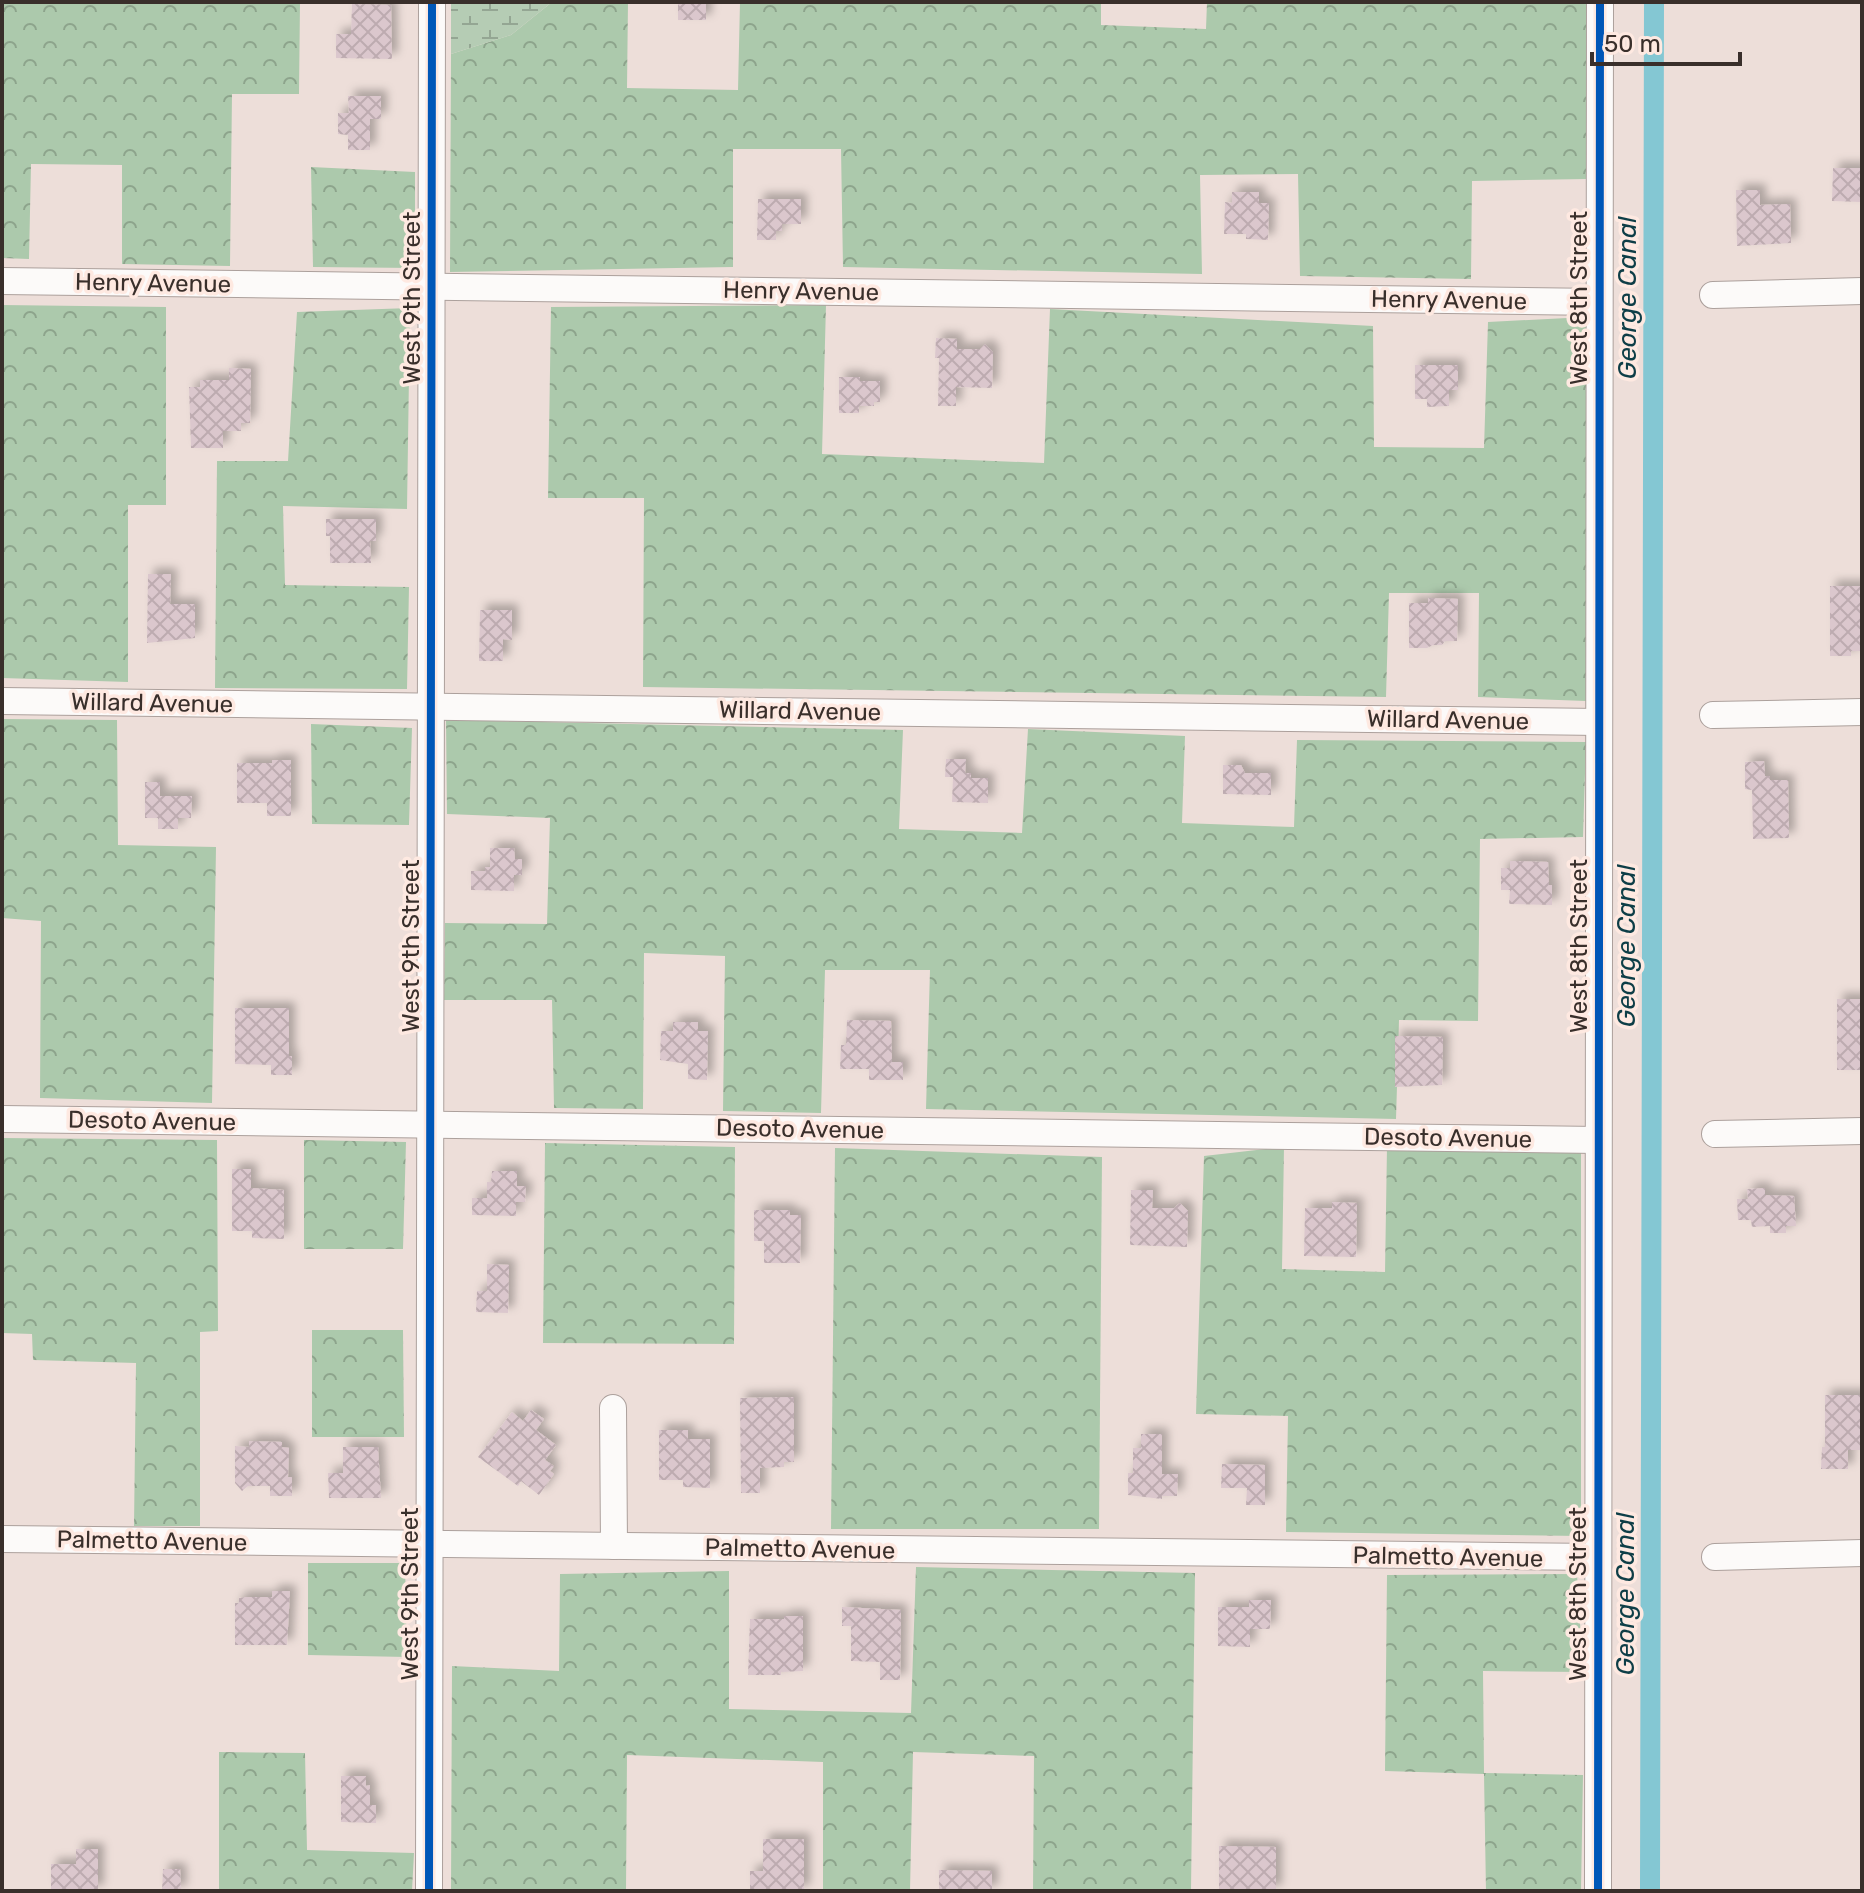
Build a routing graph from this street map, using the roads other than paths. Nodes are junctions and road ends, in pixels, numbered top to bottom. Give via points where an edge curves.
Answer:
1 (432, 2) edge
2 (1600, 2) edge
3 (2, 281) edge
4 (432, 286) junction
5 (1862, 291) edge
6 (1713, 295) dead end
7 (1599, 302) junction
8 (2, 701) edge
9 (432, 706) junction
10 (1862, 712) edge
11 (1713, 715) dead end
12 (1599, 722) junction
13 (2, 1119) edge
14 (431, 1124) junction
15 (1862, 1131) edge
16 (1715, 1134) dead end
17 (1598, 1140) junction
18 (613, 1408) dead end
19 (2, 1539) edge
20 (430, 1544) junction
21 (614, 1546) junction
22 (1862, 1553) edge
23 (1598, 1557) junction
24 (1715, 1557) dead end
25 (429, 1891) edge
26 (1598, 1891) edge

1 - 4 street, West 9th Street
2 - 7 street, West 8th Street
3 - 4 street, Henry Avenue
4 - 7 street, Henry Avenue
4 - 9 street, West 9th Street
5 - 6 street
7 - 12 street, West 8th Street
8 - 9 street, Willard Avenue
9 - 12 street, Willard Avenue
9 - 14 street, West 9th Street
10 - 11 street
12 - 17 street, West 8th Street
13 - 14 street, Desoto Avenue
14 - 17 street, Desoto Avenue
14 - 20 street, West 9th Street
15 - 16 street
17 - 23 street, West 8th Street
18 - 21 street
19 - 20 street, Palmetto Avenue
20 - 21 street, Palmetto Avenue
20 - 25 street, West 9th Street
21 - 23 street, Palmetto Avenue
22 - 24 street
23 - 26 street, West 8th Street

